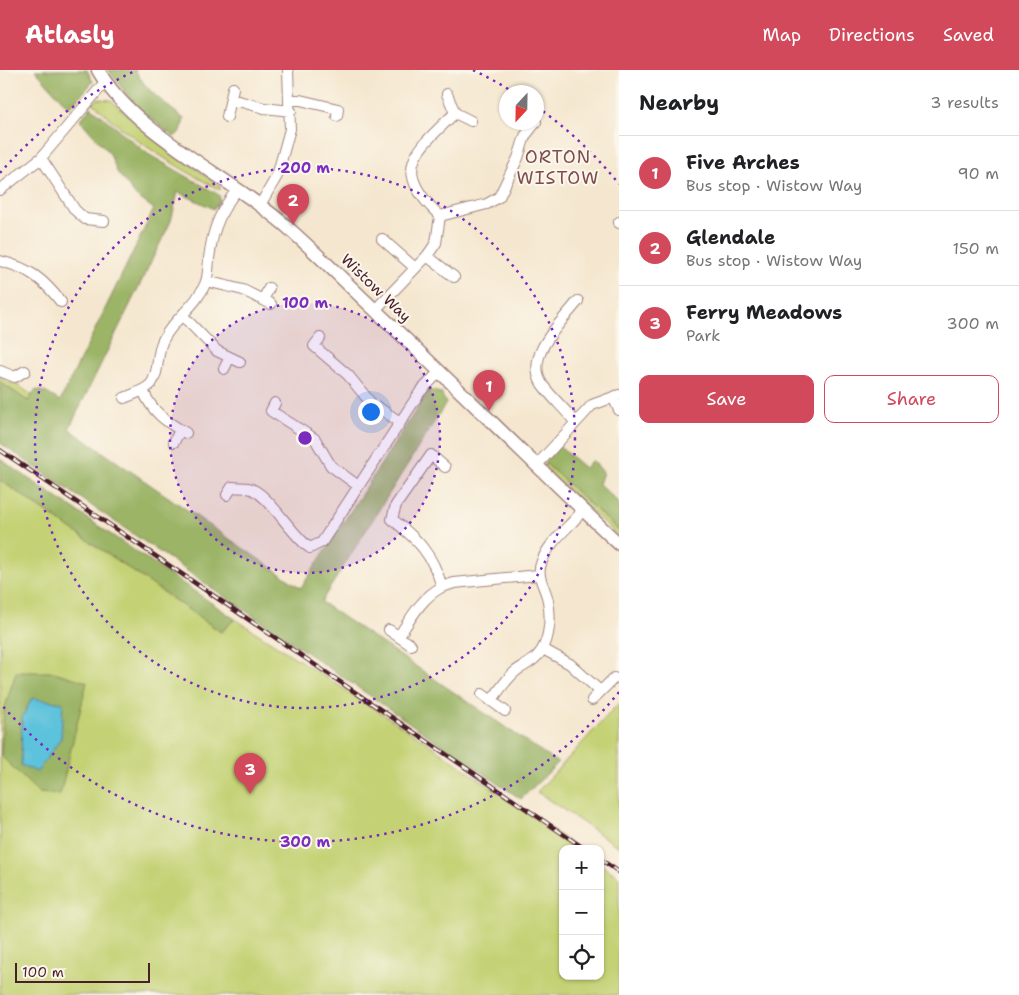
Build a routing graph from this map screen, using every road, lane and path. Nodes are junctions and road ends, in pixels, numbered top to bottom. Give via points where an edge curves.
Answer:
1 (98, 70) edge
2 (288, 70) edge
3 (105, 82) junction
4 (233, 88) dead end
5 (447, 94) dead end
6 (230, 99) junction
7 (290, 106) junction
8 (455, 113) junction
9 (337, 116) dead end
10 (227, 117) dead end
11 (471, 121) dead end
12 (530, 130) edge
13 (41, 158) junction
14 (0, 190) edge
15 (237, 190) junction
16 (260, 205) junction
17 (440, 216) junction
18 (104, 221) dead end
19 (382, 239) dead end
20 (427, 256) junction
21 (0, 261) edge
22 (414, 267) junction
23 (454, 277) dead end
24 (206, 281) junction
25 (269, 288) dead end
26 (578, 300) dead end
27 (61, 302) dead end
28 (375, 310) junction
29 (183, 316) junction
30 (315, 346) dead end
31 (229, 359) junction
32 (240, 362) dead end
33 (224, 369) dead end
34 (0, 371) edge
35 (25, 371) dead end
36 (440, 371) junction
37 (143, 390) junction
38 (616, 396) edge
39 (124, 398) dead end
40 (619, 410) edge
41 (271, 411) dead end
42 (400, 422) junction
43 (575, 422) junction
44 (174, 442) dead end
45 (536, 466) junction
46 (445, 467) dead end
47 (357, 485) junction
48 (230, 487) dead end
49 (583, 510) junction
50 (619, 544) edge
51 (538, 575) junction
52 (442, 587) junction
53 (389, 630) dead end
54 (399, 636) junction
55 (411, 645) dead end
56 (543, 649) junction
57 (614, 678) dead end
58 (600, 691) junction
59 (482, 694) dead end
60 (491, 700) junction
61 (592, 700) dead end
62 (505, 711) dead end

1 - 3 street, Wistow Way
2 - 7 street
3 - 13 street
3 - 15 street, Wistow Way via 149,126
4 - 6 street
5 - 8 street
6 - 7 street via 264,108
6 - 10 street
7 - 9 street via 300,100 338,109
7 - 16 street via 290,130 277,176
8 - 11 street
8 - 17 street via 418,149 411,168 413,184
12 - 17 street via 499,197 487,204
13 - 14 street
13 - 18 street via 74,210 85,219
15 - 16 street, Wistow Way
15 - 24 street via 221,210
16 - 28 street, Wistow Way
17 - 20 street via 436,243
19 - 22 street
20 - 22 street
20 - 23 street
21 - 27 street via 32,273 50,287
22 - 28 street
24 - 25 street via 243,290 267,302
24 - 29 street
26 - 43 street via 546,341 538,357 542,384
28 - 36 street, Wistow Way
29 - 31 street via 208,343
29 - 37 street via 171,325 163,340 156,373
30 - 42 street via 348,375 370,402
31 - 32 street
31 - 33 street
34 - 35 street via 15,377
36 - 42 street via 420,392
36 - 45 street, Wistow Way
37 - 39 street
37 - 44 street via 149,405 183,432
38 - 40 street
38 - 43 street via 592,405
41 - 47 street via 315,440 331,466
42 - 47 street
43 - 45 street
45 - 49 street, Wistow Way
46 - 52 street via 431,456 396,505 392,519 420,542
47 - 48 street via 322,542 310,548 300,542 269,502 250,488
49 - 50 street, Wistow Way
49 - 51 street via 553,543 542,560
51 - 52 street
51 - 56 street via 548,600 550,618
52 - 54 street via 422,602
53 - 54 street
54 - 55 street
56 - 58 street via 570,664
56 - 60 street via 530,664 508,678
57 - 58 street
58 - 61 street
59 - 60 street
60 - 62 street

